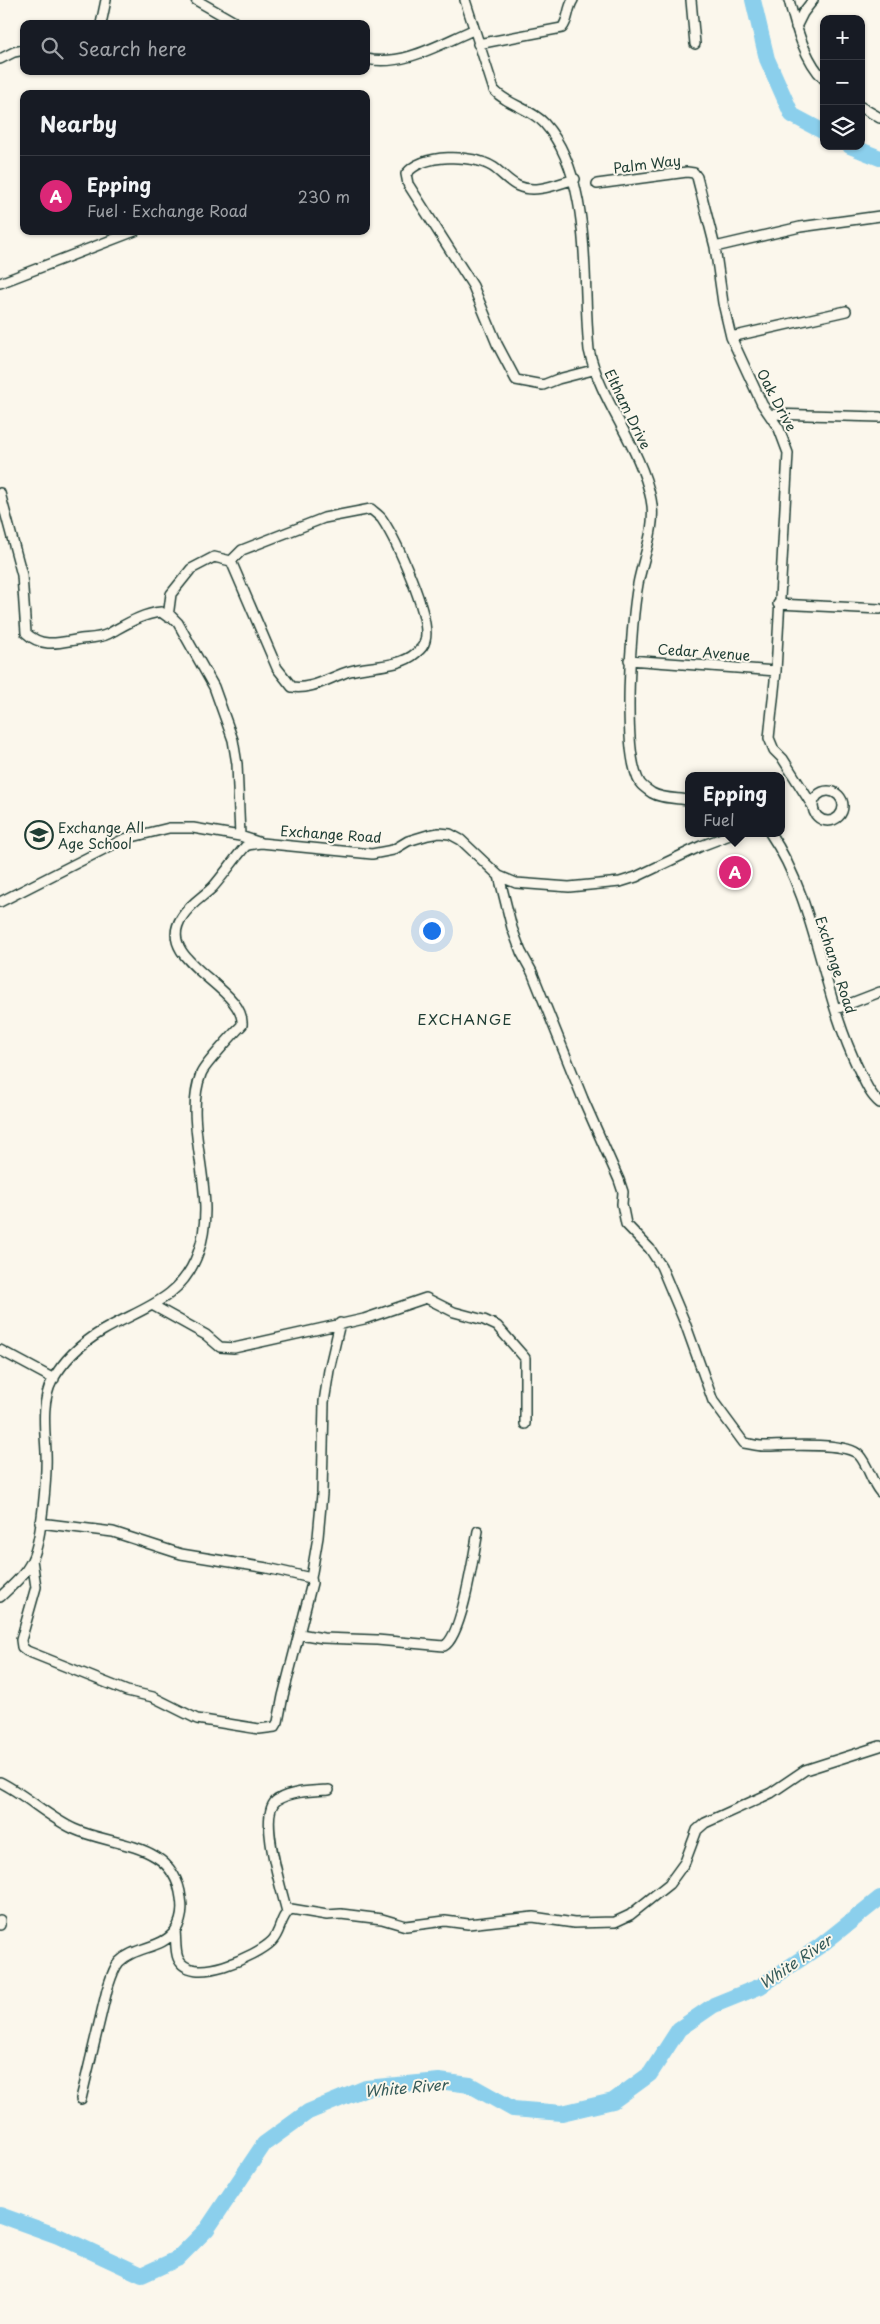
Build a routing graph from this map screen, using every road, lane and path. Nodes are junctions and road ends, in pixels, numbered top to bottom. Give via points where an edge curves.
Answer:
1 (106, 0) edge
2 (196, 0) edge
3 (465, 0) edge
4 (573, 0) edge
5 (691, 0) edge
6 (789, 0) edge
7 (813, 0) edge
8 (102, 20) edge
9 (231, 20) edge
10 (796, 27) junction
11 (473, 30) junction
12 (478, 44) junction
13 (695, 44) dead end
14 (20, 52) edge
15 (0, 59) edge
16 (370, 60) edge
17 (820, 74) edge
18 (865, 109) edge
19 (880, 118) edge
20 (697, 177) joint
21 (575, 178) junction
22 (598, 184) dead end
23 (880, 216) edge
24 (125, 235) edge
25 (715, 246) junction
26 (0, 283) edge
27 (846, 311) dead end
28 (731, 336) junction
29 (593, 370) junction
30 (770, 414) junction
31 (880, 417) edge
32 (0, 493) edge
33 (231, 561) junction
34 (778, 604) junction
35 (880, 609) edge
36 (168, 617) junction
37 (629, 660) junction
38 (776, 671) junction
39 (804, 791) junction
40 (818, 793) junction
41 (685, 799) edge
42 (812, 805) junction
43 (240, 836) junction
44 (726, 837) edge
45 (772, 837) edge
46 (261, 843) junction
47 (499, 876) junction
48 (0, 902) edge
49 (880, 992) edge
50 (836, 1009) junction
51 (880, 1103) edge
52 (154, 1306) junction
53 (340, 1323) junction
54 (0, 1350) edge
55 (54, 1378) junction
56 (525, 1424) dead end
57 (880, 1492) edge
58 (40, 1523) junction
59 (478, 1530) dead end
60 (32, 1560) junction
61 (311, 1578) junction
62 (0, 1597) edge
63 (300, 1634) junction
64 (880, 1746) edge
65 (0, 1782) edge
66 (329, 1790) dead end
67 (287, 1912) junction
68 (0, 1920) edge
69 (0, 1925) edge
70 (175, 1931) junction
71 (81, 2099) dead end

1 - 8 street
2 - 9 street
3 - 11 street, Eltham Drive
4 - 12 street via 562,28
5 - 13 street
6 - 10 street
7 - 10 street
10 - 17 street
11 - 12 street, Eltham Drive
11 - 16 street via 407,58
12 - 21 street, Eltham Drive via 494,90 544,123 561,147
14 - 15 street
18 - 19 street
20 - 22 street, Palm Way via 687,172
20 - 25 street, Oak Drive
21 - 29 street, Eltham Drive
21 - 29 street via 536,190 518,186 492,166 466,158 438,158 410,169 406,174 408,184 473,286 516,380 544,385 558,378
23 - 25 street via 800,226
24 - 26 street
25 - 28 street, Oak Drive
27 - 28 street
28 - 30 street, Oak Drive via 758,397
29 - 37 street, Eltham Drive via 642,470 652,500 650,536 638,583
30 - 31 street
30 - 34 street, Oak Drive via 788,453
32 - 36 street via 22,575 26,633 30,636 44,643 56,644 106,634 150,613 161,612
33 - 33 street via 242,550 324,518 370,509 382,519 404,562 422,615 425,642 415,654 397,661 353,670 304,688 292,687 277,668
33 - 36 street via 214,557 191,569 171,594
34 - 35 street
34 - 38 street, Oak Drive
36 - 43 street via 170,615 178,623 214,686 233,740 238,764
37 - 38 street, Cedar Avenue
37 - 41 street, Eltham Drive via 631,735 640,783 652,794
38 - 39 street, Oak Drive via 770,738 774,750
39 - 40 street
39 - 42 street, Oak Drive
40 - 42 street
40 - 42 street via 826,790 835,792 842,798 842,811 837,818 824,821 814,813
43 - 46 street, Exchange Road
43 - 48 street, Exchange Road via 193,828 169,828 124,839
44 - 47 street, Exchange Road via 620,882 560,887 516,883
45 - 50 street, Exchange Road via 794,875
46 - 47 street, Exchange Road via 372,854 393,850 408,840 439,833 450,834 461,840
46 - 52 street via 246,847 212,888 191,904 176,927 178,946 232,1002 242,1025 202,1072 196,1098 206,1195 201,1247 183,1282
47 - 57 street via 521,952 619,1180 626,1224 661,1266 712,1400 744,1443 855,1452
49 - 50 street
50 - 51 street, Exchange Road via 850,1050 872,1095
52 - 53 street via 220,1346 234,1348
52 - 55 street via 90,1339
53 - 56 street via 394,1311 407,1303 426,1298 454,1312 497,1326 525,1358
53 - 61 street via 324,1402 322,1494
54 - 55 street
55 - 58 street via 48,1391 44,1419 46,1458
58 - 60 street
58 - 61 street via 112,1532 181,1554
59 - 63 street via 465,1598 449,1644
60 - 62 street
60 - 63 street via 36,1587 22,1634 22,1647 127,1691 153,1697 197,1719 259,1729 275,1727
61 - 63 street
64 - 67 street via 805,1770 771,1793 705,1823 697,1830 685,1862 669,1884 630,1915 615,1922 574,1923 533,1918 468,1924 445,1921 406,1926 382,1919 291,1909
65 - 70 street via 72,1828 136,1845 160,1860 180,1890 183,1909
66 - 67 street via 295,1793 278,1800 268,1816
67 - 70 street via 270,1944 220,1968 187,1968 178,1958
68 - 69 street
70 - 71 street via 118,1963 107,1990

